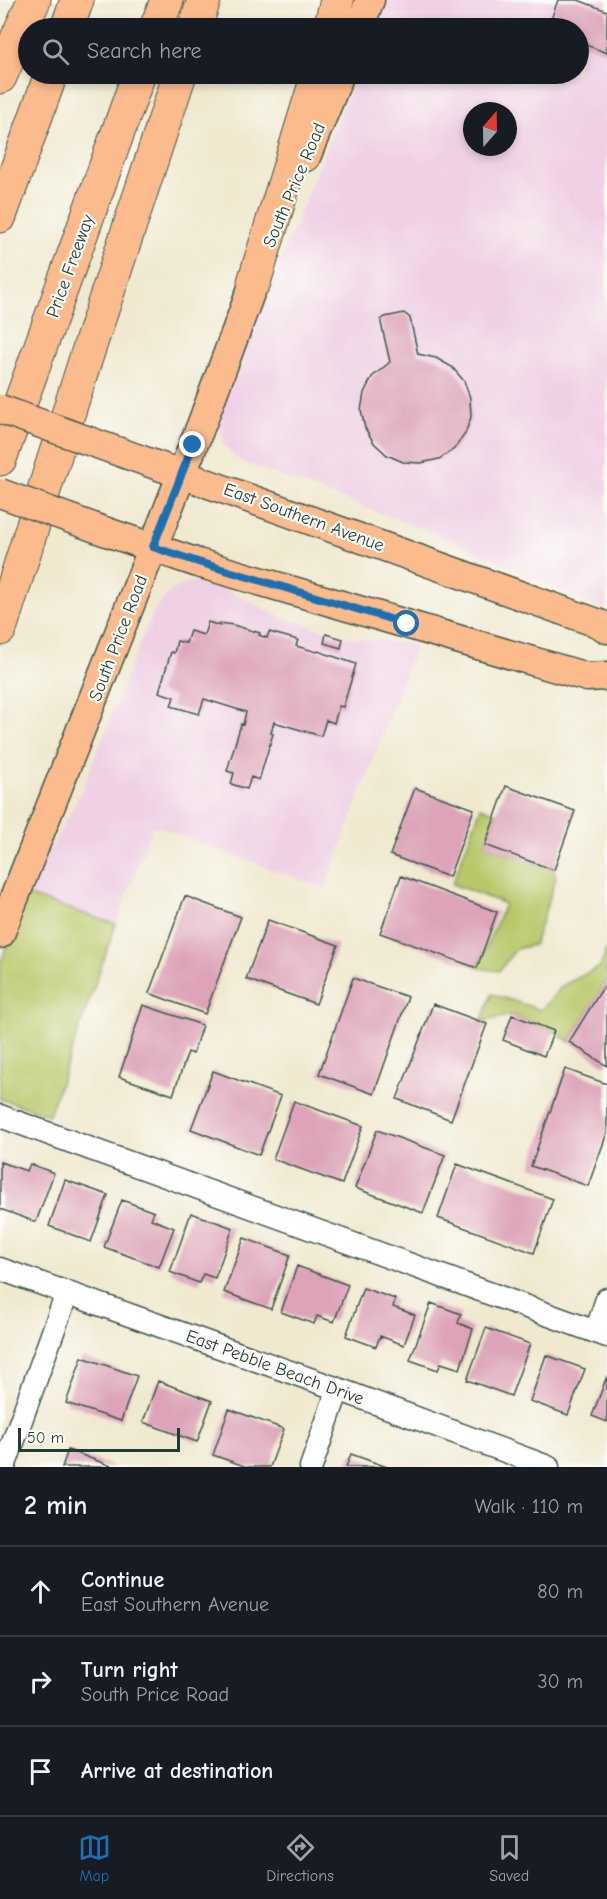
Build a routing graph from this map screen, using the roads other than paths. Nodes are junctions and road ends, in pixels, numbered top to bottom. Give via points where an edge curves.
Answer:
1 (34, 0) edge
2 (77, 0) edge
3 (167, 0) edge
4 (204, 0) edge
5 (337, 0) edge
6 (370, 0) edge
7 (26, 18) edge
8 (71, 18) edge
9 (160, 18) edge
10 (198, 18) edge
11 (332, 18) edge
12 (363, 18) edge
13 (18, 36) edge
14 (0, 77) edge
15 (47, 84) edge
16 (135, 84) edge
17 (177, 84) edge
18 (315, 84) edge
19 (336, 84) edge
20 (0, 216) edge
21 (254, 282) junction
22 (0, 409) edge
23 (0, 459) edge
24 (182, 473) junction
25 (0, 493) edge
26 (153, 547) junction
27 (0, 628) edge
28 (607, 629) edge
29 (607, 676) edge
30 (0, 934) edge
31 (0, 1116) edge
32 (0, 1269) edge
33 (67, 1293) junction
34 (607, 1299) edge
35 (601, 1334) edge
36 (338, 1389) junction
37 (4, 1467) edge
38 (311, 1467) edge
39 (548, 1467) edge

1 - 7 highway
2 - 8 highway
3 - 9 highway
4 - 10 highway
5 - 11 highway
6 - 12 main road
13 - 14 highway
15 - 20 highway
16 - 23 highway, Price Freeway
17 - 27 highway
18 - 21 highway
19 - 21 main road, South Price Road
21 - 24 main road, South Price Road
22 - 24 main road, East Southern Avenue, bridge
24 - 26 main road, South Price Road
24 - 28 main road, East Southern Avenue
25 - 26 main road, bridge
26 - 29 main road via 587,677
26 - 30 main road, South Price Road
31 - 35 street
32 - 33 street, East Pebble Beach Drive
33 - 36 street, East Pebble Beach Drive
33 - 37 street
34 - 35 street
36 - 38 street
36 - 39 street, East Pebble Beach Drive

